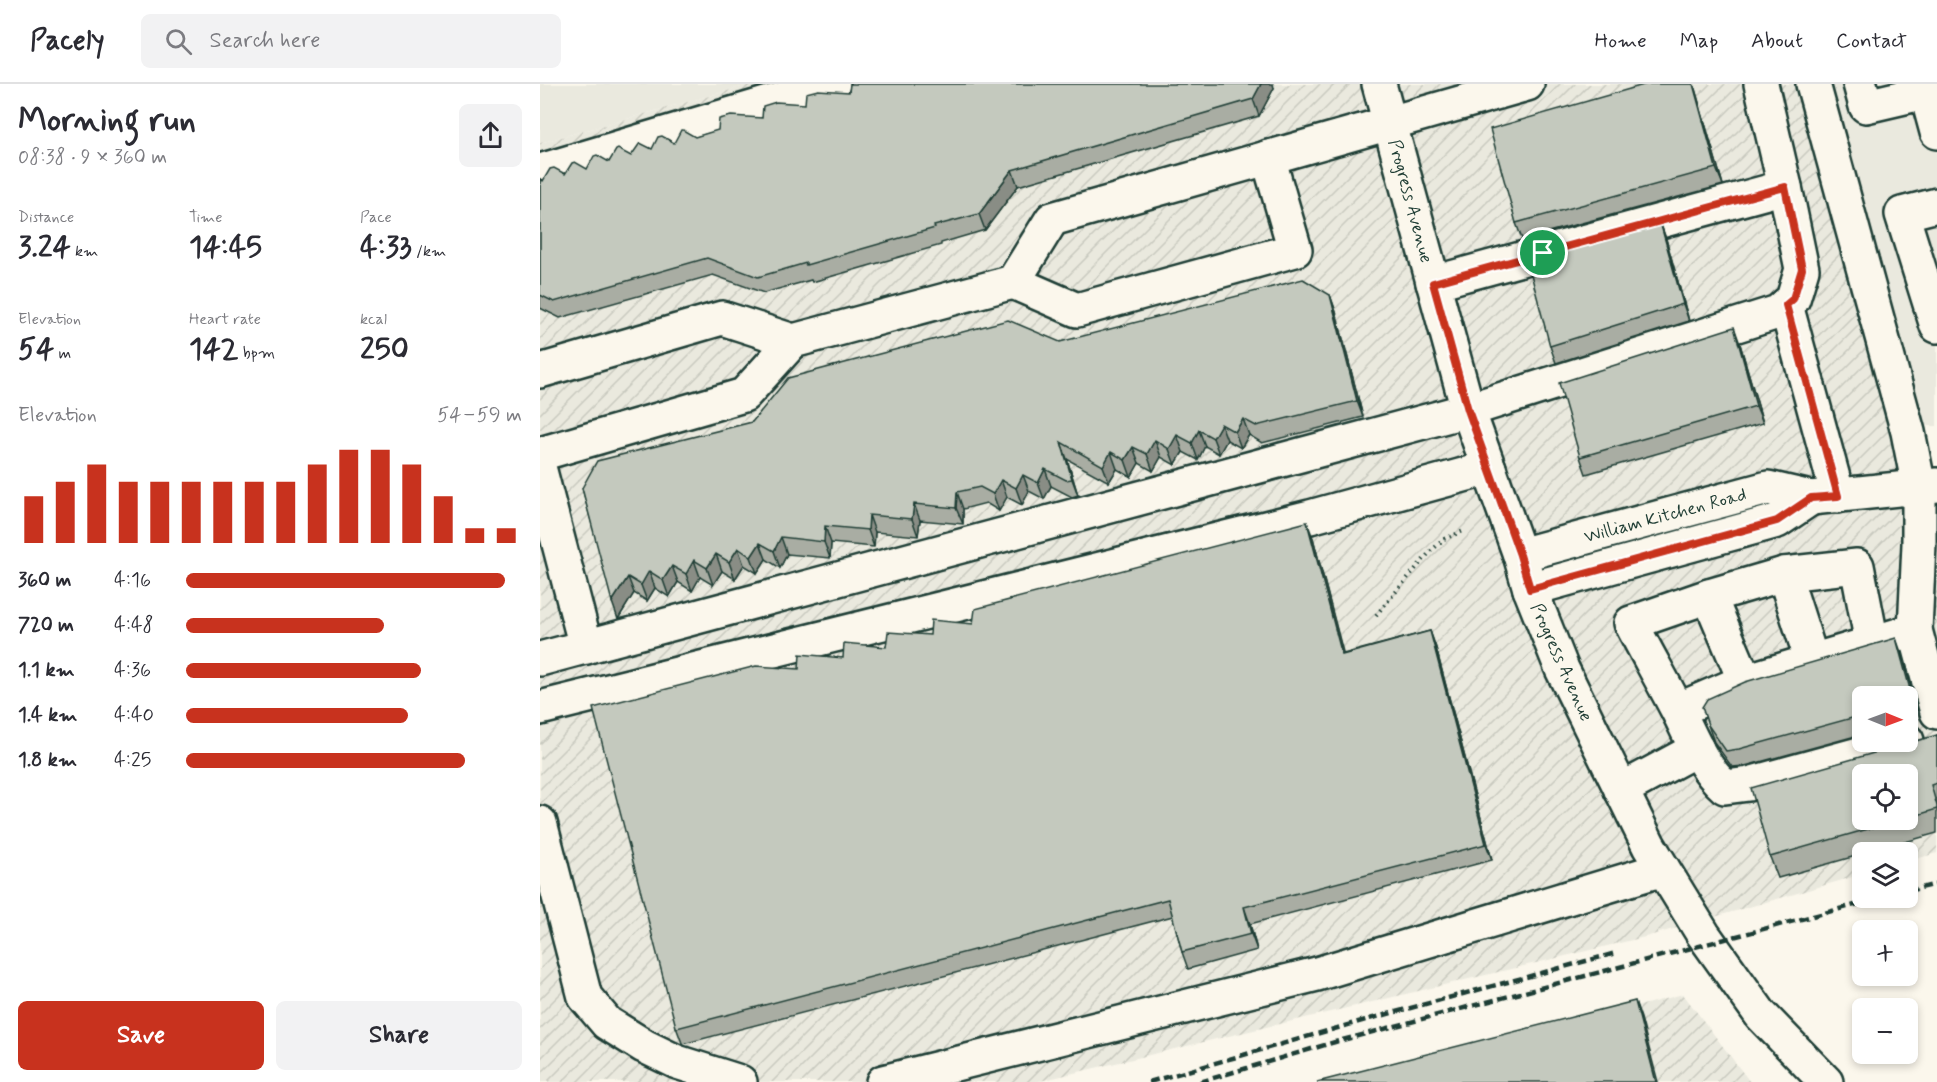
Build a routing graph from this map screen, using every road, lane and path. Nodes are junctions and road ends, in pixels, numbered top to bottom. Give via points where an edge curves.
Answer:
1 (833, 84) edge
2 (1379, 84) edge
3 (1527, 84) edge
4 (1761, 84) edge
5 (1813, 84) edge
6 (1860, 84) edge
7 (1925, 88) edge
8 (1389, 122) junction
9 (1937, 132) edge
10 (1268, 157) junction
11 (540, 171) edge
12 (1785, 187) junction
13 (1937, 205) edge
14 (1013, 282) junction
15 (1433, 283) junction
16 (1786, 305) junction
17 (1937, 326) edge
18 (793, 341) junction
19 (540, 371) edge
20 (1468, 410) junction
21 (540, 454) edge
22 (1489, 468) junction
23 (540, 471) edge
24 (1928, 486) edge
25 (1824, 497) junction
26 (1466, 530) dead end
27 (1520, 555) junction
28 (1784, 574) junction
29 (1530, 589) junction
30 (1709, 596) junction
31 (1376, 615) dead end
32 (1915, 630) junction
33 (1872, 643) junction
34 (586, 647) junction
35 (540, 659) edge
36 (1812, 661) junction
37 (1745, 681) junction
38 (540, 708) edge
39 (1678, 710) junction
40 (1937, 712) edge
41 (1937, 724) edge
42 (1918, 738) edge
43 (1697, 749) junction
44 (1867, 752) edge
45 (1621, 790) junction
46 (540, 824) edge
47 (1663, 869) junction
48 (740, 1082) edge
49 (883, 1082) edge
50 (1826, 1082) edge

1 - 11 main road
2 - 8 main road, Progress Avenue
3 - 8 main road
4 - 12 main road
5 - 24 main road via 1908,432
6 - 7 main road via 1866,106
7 - 9 main road
8 - 10 main road
8 - 15 main road, Progress Avenue
10 - 14 main road via 1052,219
10 - 14 main road via 1295,250 1077,310
12 - 15 main road
12 - 16 main road via 1802,269 1793,299
13 - 17 main road via 1902,214
14 - 18 main road
15 - 20 main road, Progress Avenue
16 - 20 main road via 1778,312
16 - 25 main road
18 - 19 main road via 722,318
18 - 21 main road via 744,395
20 - 22 main road, Progress Avenue
20 - 34 main road
22 - 27 main road, Progress Avenue
22 - 38 main road via 1310,517
23 - 34 main road
24 - 25 main road, William Kitchen Road
24 - 32 main road via 1919,544
25 - 27 main road, William Kitchen Road via 1768,488
25 - 29 main road, William Kitchen Road via 1777,521
26 - 31 path via 1444,539 1430,552
27 - 29 main road, Progress Avenue
28 - 30 main road
28 - 33 main road via 1857,566
28 - 36 main road
29 - 45 main road, Progress Avenue via 1562,669
30 - 37 main road
30 - 39 main road via 1631,623
32 - 33 main road
32 - 40 main road
33 - 36 main road
34 - 35 main road
36 - 37 main road
37 - 39 main road
39 - 43 main road
41 - 42 main road via 1930,735
43 - 44 main road via 1713,777 1725,787
43 - 45 main road
45 - 47 main road, Progress Avenue
46 - 48 main road via 585,997 607,1023 644,1046 677,1062
47 - 49 main road via 1317,975
47 - 50 main road, Progress Avenue via 1703,934 1761,1015

